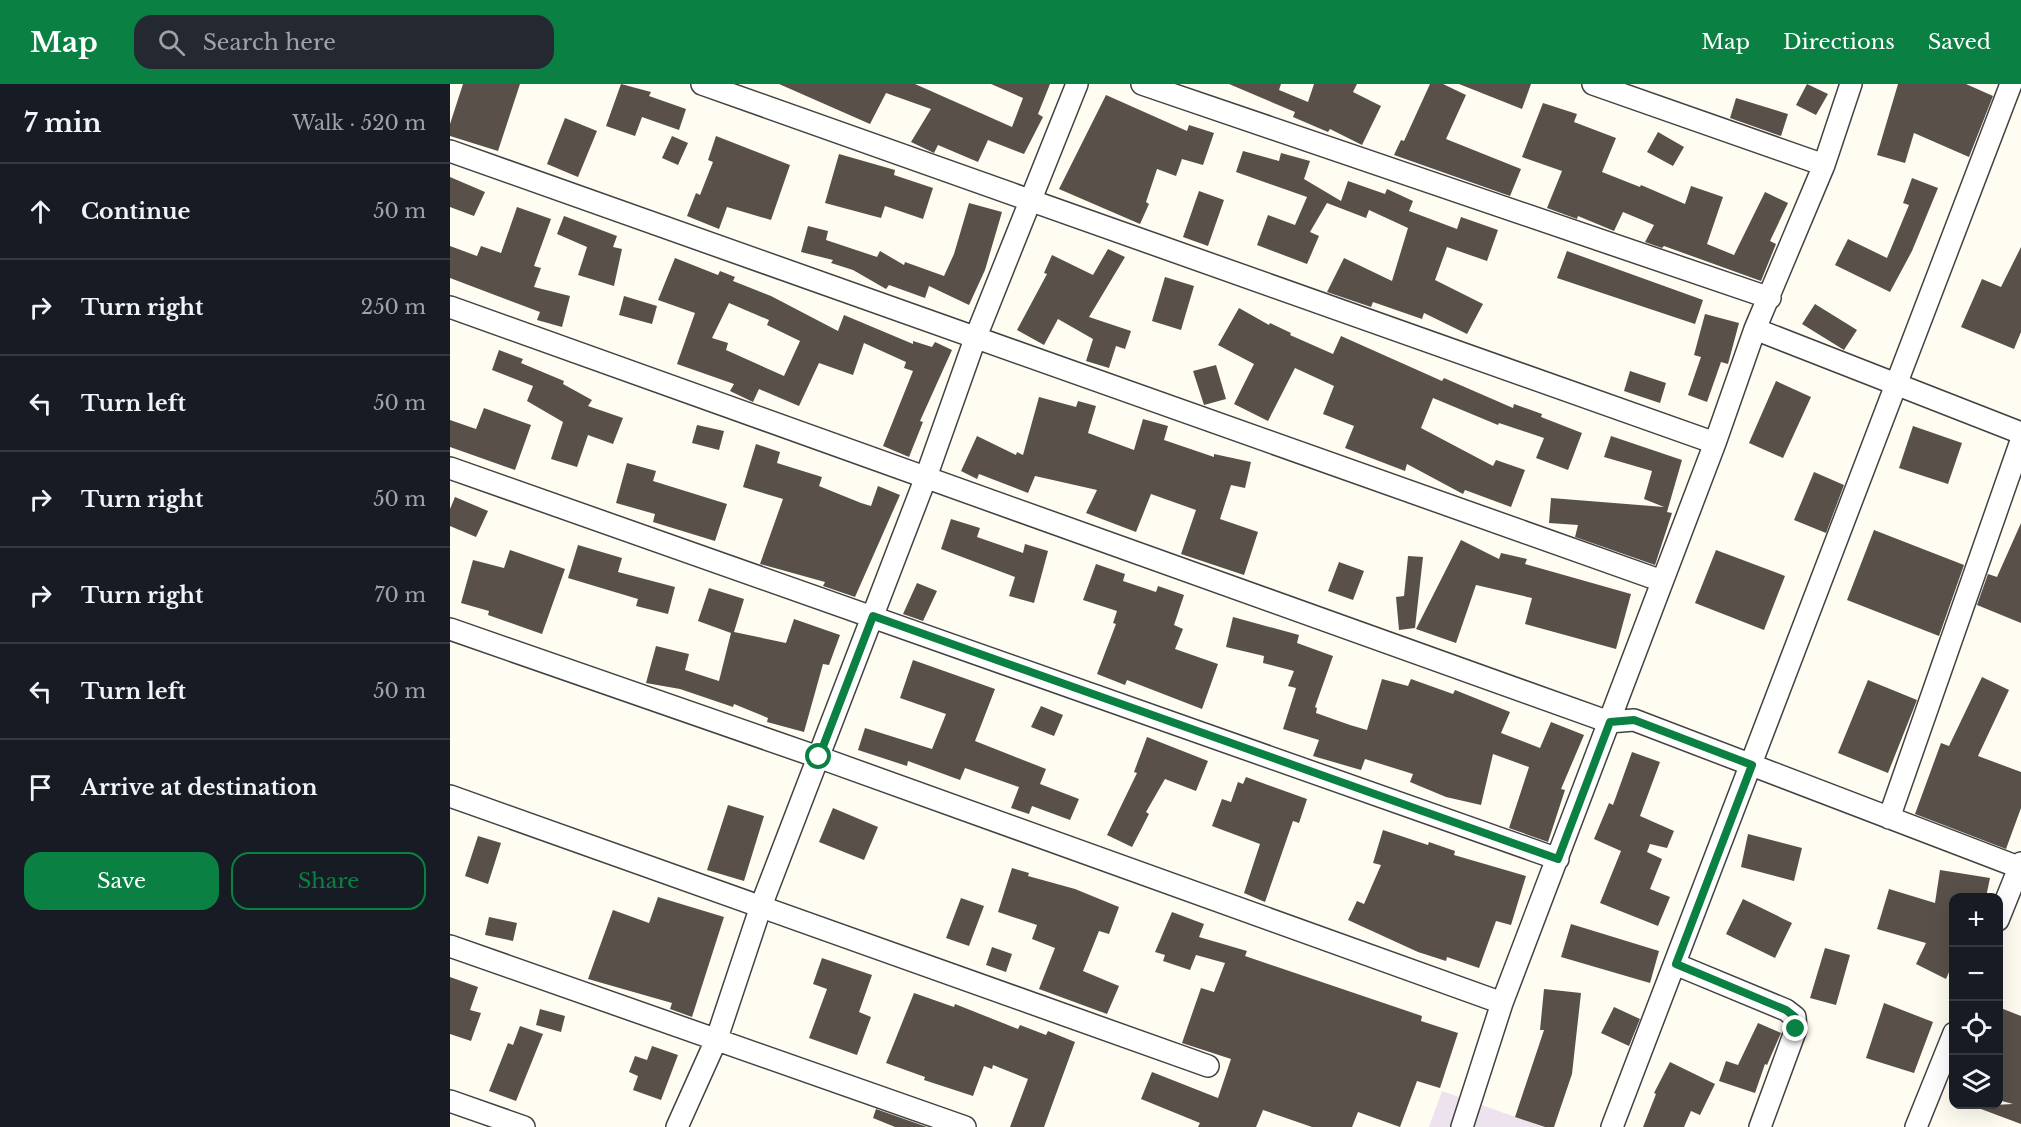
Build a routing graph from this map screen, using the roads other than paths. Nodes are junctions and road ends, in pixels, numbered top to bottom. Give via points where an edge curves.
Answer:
1 (702, 84) edge
2 (1077, 84) edge
3 (1142, 84) edge
4 (1593, 84) edge
5 (1851, 84) edge
6 (2011, 84) edge
7 (450, 151) edge
8 (1824, 165) junction
9 (1030, 202) junction
10 (1770, 298) junction
11 (450, 307) edge
12 (1755, 329) junction
13 (975, 339) junction
14 (1895, 384) junction
15 (2021, 432) edge
16 (2021, 441) edge
17 (1715, 443) junction
18 (450, 468) edge
19 (926, 477) junction
20 (1662, 581) junction
21 (873, 616) junction
22 (450, 629) edge
23 (1610, 722) junction
24 (819, 757) junction
25 (1752, 765) junction
26 (450, 796) edge
27 (1889, 818) junction
28 (1558, 859) junction
29 (2020, 866) edge
30 (761, 906) junction
31 (2003, 908) edge
32 (450, 946) edge
33 (1676, 964) junction
34 (1502, 1003) junction
35 (717, 1038) junction
36 (1949, 1043) edge
37 (1208, 1066) dead end
38 (450, 1101) edge
39 (524, 1127) edge
40 (677, 1127) edge
41 (965, 1127) edge
42 (1462, 1127) edge
43 (1612, 1127) edge
44 (1760, 1127) edge
45 (1916, 1127) edge

1 - 9 street
2 - 9 street
3 - 10 street
4 - 8 street
5 - 8 street
6 - 14 street
7 - 13 street
8 - 10 street
9 - 13 street
9 - 17 street
10 - 12 street
11 - 19 street
12 - 14 street
12 - 17 street
13 - 19 street
13 - 20 street
14 - 15 street
14 - 25 street
16 - 27 street
17 - 20 street
18 - 21 street
19 - 21 street
19 - 23 street
20 - 23 street
21 - 24 street
21 - 28 street
22 - 24 street
23 - 25 street via 1634,720
23 - 28 street
24 - 30 street
24 - 34 street
25 - 27 street
25 - 33 street
26 - 30 street
27 - 29 street
28 - 34 street
29 - 31 street
30 - 35 street
30 - 37 street
32 - 35 street
33 - 43 street
33 - 44 street via 1795,1017 1796,1029
34 - 42 street
35 - 40 street
35 - 41 street
36 - 45 street
38 - 39 street

